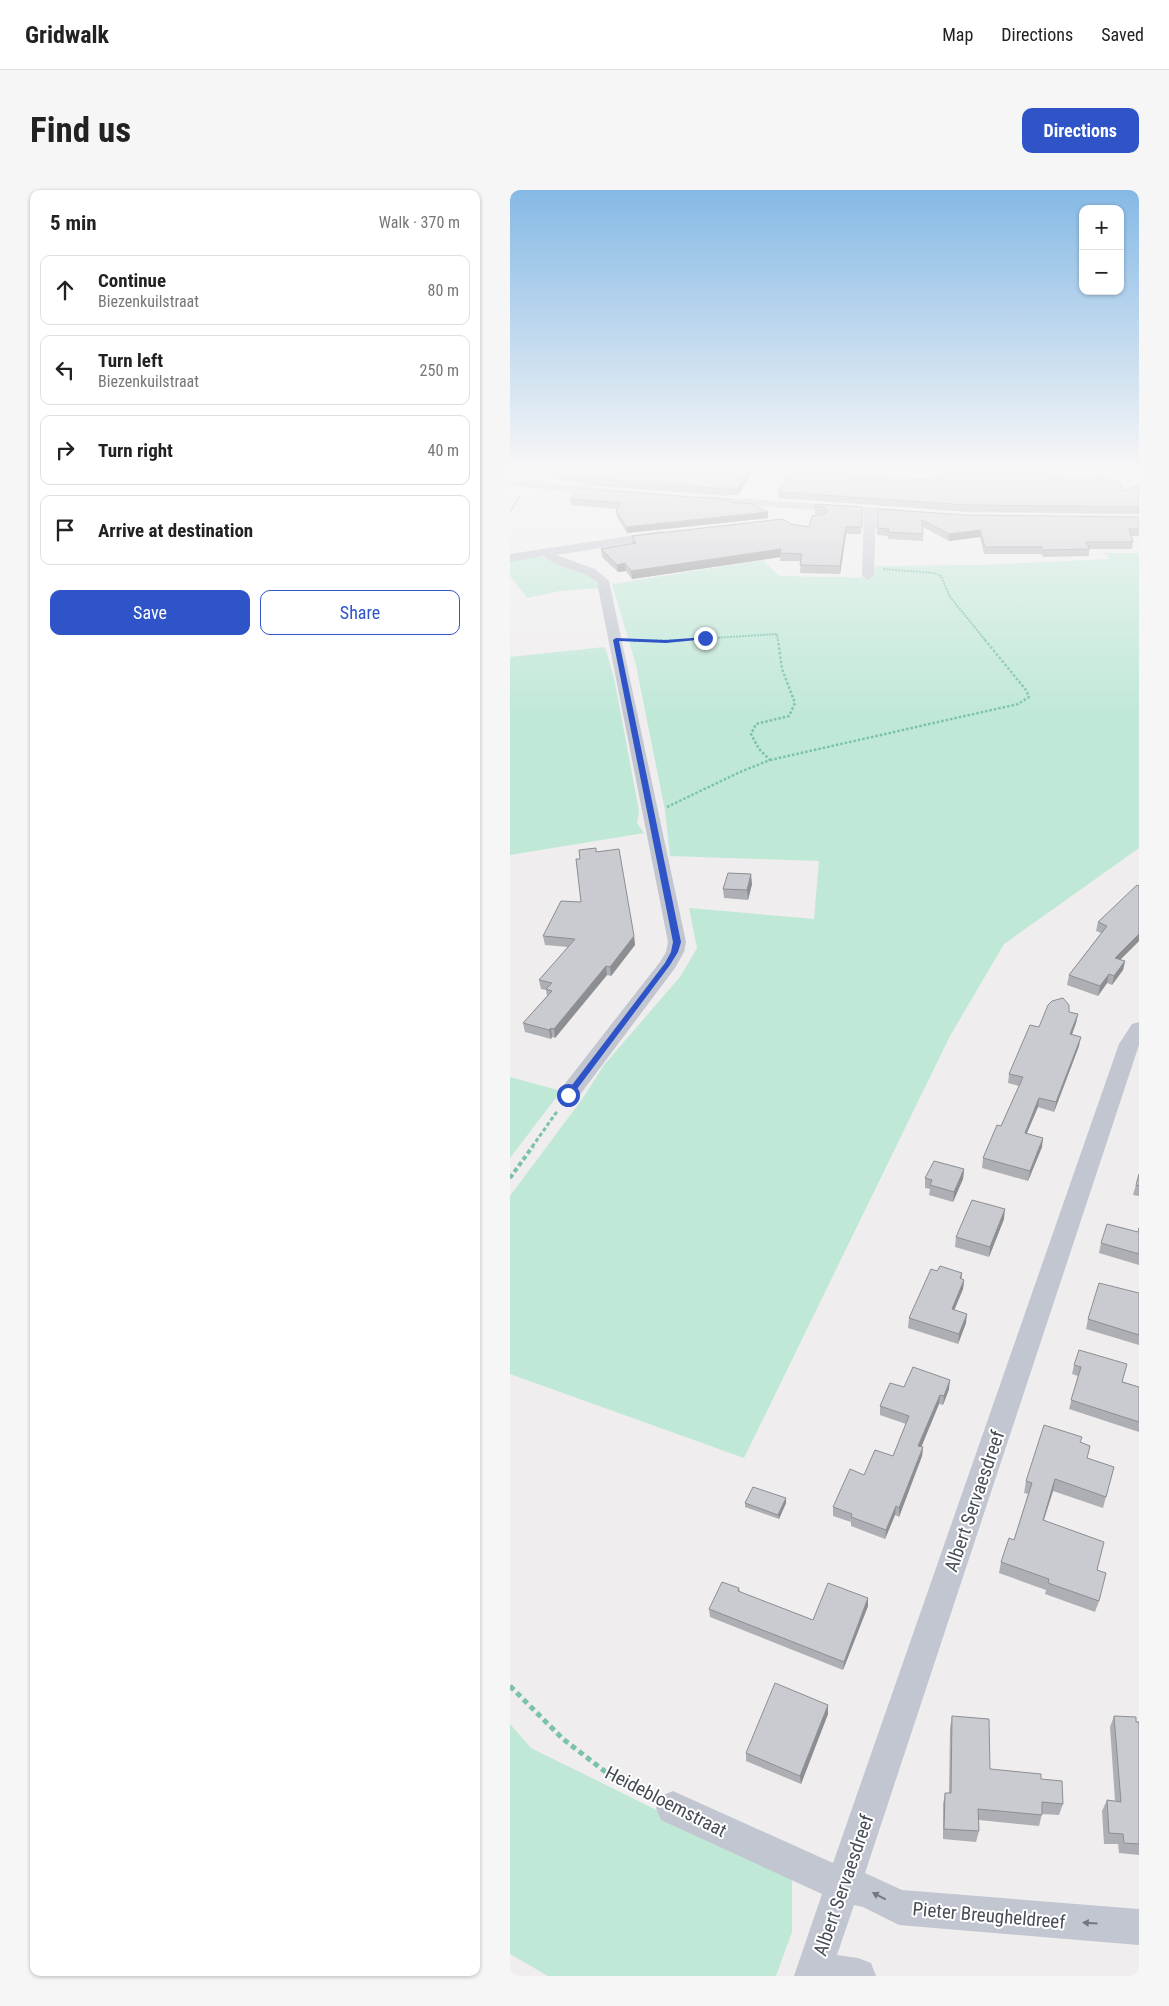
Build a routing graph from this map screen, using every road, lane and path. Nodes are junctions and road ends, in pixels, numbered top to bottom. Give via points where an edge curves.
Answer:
1 (557, 550) edge
2 (869, 550) edge
3 (546, 552) junction
4 (510, 558) edge
5 (868, 572) joint
6 (616, 640) junction
7 (770, 760) junction
8 (679, 800) dead end
9 (1139, 1029) edge
10 (568, 1095) joint
11 (510, 1178) edge
12 (510, 1686) edge
13 (673, 1808) joint
14 (843, 1885) junction
15 (1139, 1927) edge
16 (813, 1973) edge
17 (858, 1976) edge

1 - 3 street
2 - 5 street
3 - 4 street
3 - 6 street via 556,560 596,575 603,581
5 - 7 path via 934,573 941,576 950,597 1029,697 1018,704
6 - 7 path via 666,641 777,634 782,669 795,703 789,716 756,724 751,734
6 - 10 street via 677,942 668,964
7 - 8 path
9 - 14 street, Albert Servaesdreef via 1129,1044
10 - 11 path
12 - 13 path, Heidebloemstraat via 563,1739 607,1773
13 - 14 street, Heidebloemstraat
15 -> 14 street, Pieter Breugheldreef via 899,1907 868,1891
14 - 16 street, Albert Servaesdreef
16 - 17 street

